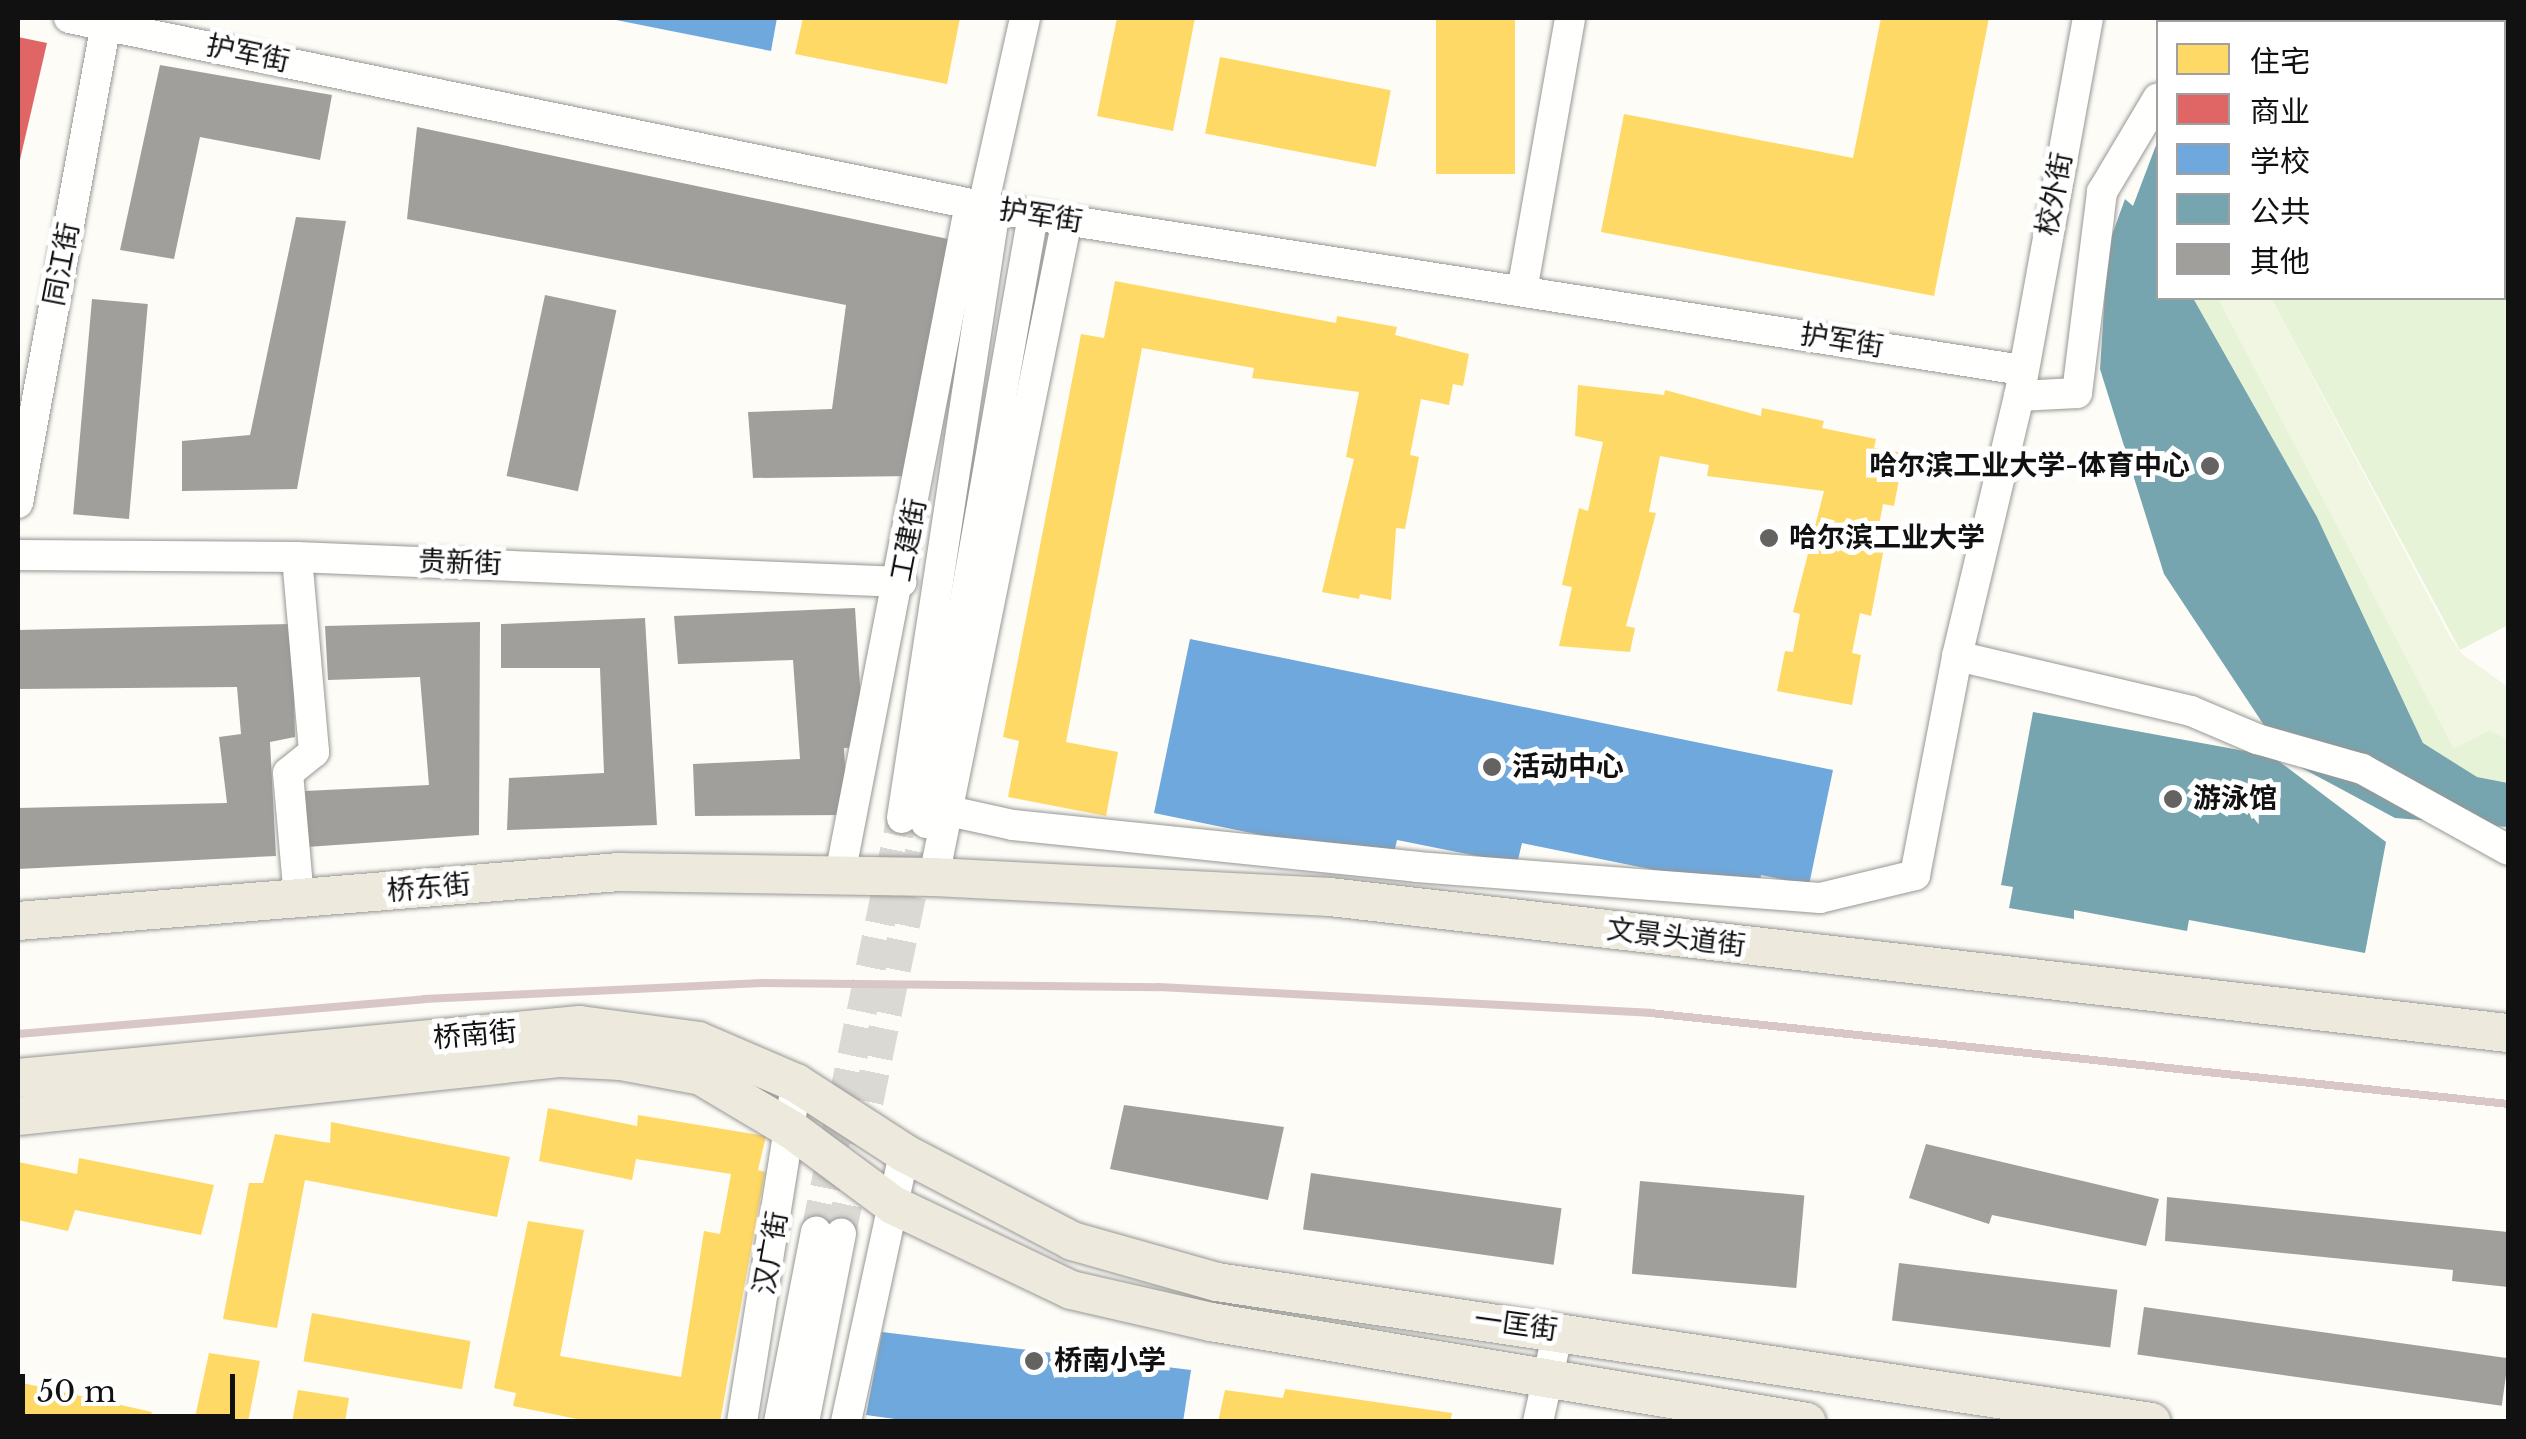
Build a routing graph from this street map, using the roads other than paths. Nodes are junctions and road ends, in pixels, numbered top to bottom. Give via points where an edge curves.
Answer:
1 (69, 18) edge
2 (1025, 18) edge
3 (1570, 18) edge
4 (2088, 18) edge
5 (106, 25) junction
6 (2156, 101) edge
7 (999, 209) junction
8 (1067, 220) junction
9 (1522, 291) junction
10 (2021, 383) junction
11 (18, 502) edge
12 (18, 554) edge
13 (297, 557) junction
14 (901, 582) junction
15 (1957, 656) junction
16 (926, 817) junction
17 (2508, 850) edge
18 (840, 875) junction
19 (934, 878) junction
20 (299, 899) junction
21 (18, 922) edge
22 (2508, 1033) edge
23 (18, 1078) edge
24 (796, 1083) junction
25 (18, 1116) edge
26 (792, 1130) junction
27 (904, 1153) junction
28 (892, 1205) junction
29 (1558, 1331) junction
30 (1548, 1374) junction
31 (1929, 1405) edge
32 (2017, 1412) edge
33 (742, 1422) edge
34 (779, 1422) edge
35 (804, 1422) edge
36 (846, 1422) edge
37 (1538, 1422) edge
38 (1806, 1422) edge
39 (2152, 1422) edge

1 - 5 street, 护军街
2 - 7 street, 工建街
3 - 9 street
4 - 10 street, 校外街
5 - 7 street, 护军街
5 - 11 street, 同江街
6 - 10 street, 护军街 via 2102,192 2077,393
7 - 8 street, 护军街
7 - 14 street, 工建街
7 - 16 street, 工建街
8 - 9 street, 护军街
8 - 16 street, 工建街
9 - 10 street, 护军街
10 - 15 street, 校外街
12 - 13 street, 贵新街
13 - 14 street, 贵新街
13 - 20 street via 314,752 288,772
14 - 18 street, 工建街
15 - 16 street, 校外街 via 1915,875 1820,898 1417,867
15 - 17 street via 2191,711 2257,740 2362,769
16 - 19 street, 工建街
18 - 19 main road, 文景头道街
18 - 20 main road, 桥东街 via 619,872
19 - 22 main road, 文景头道街 via 1330,897
20 - 21 main road, 桥东街
23 - 24 main road, 桥南街 via 580,1025 698,1040
24 - 26 street, 汉广街
24 - 27 main road, 桥南街
25 - 26 main road, 桥南街 via 561,1058 621,1060 701,1076
26 - 28 main road, 桥南街
26 - 33 street, 汉广街
27 - 28 street
27 - 29 main road, 一匡街 via 1072,1241 1217,1282
28 - 30 main road, 一匡街 via 1071,1290 1211,1322
28 - 36 street
29 - 30 street
29 - 31 main road, 一匡街
30 - 37 street
30 - 38 main road, 一匡街
31 - 32 main road, 一匡街
32 - 39 main road, 一匡街
34 - 35 street, 汉广街 via 829,1233

